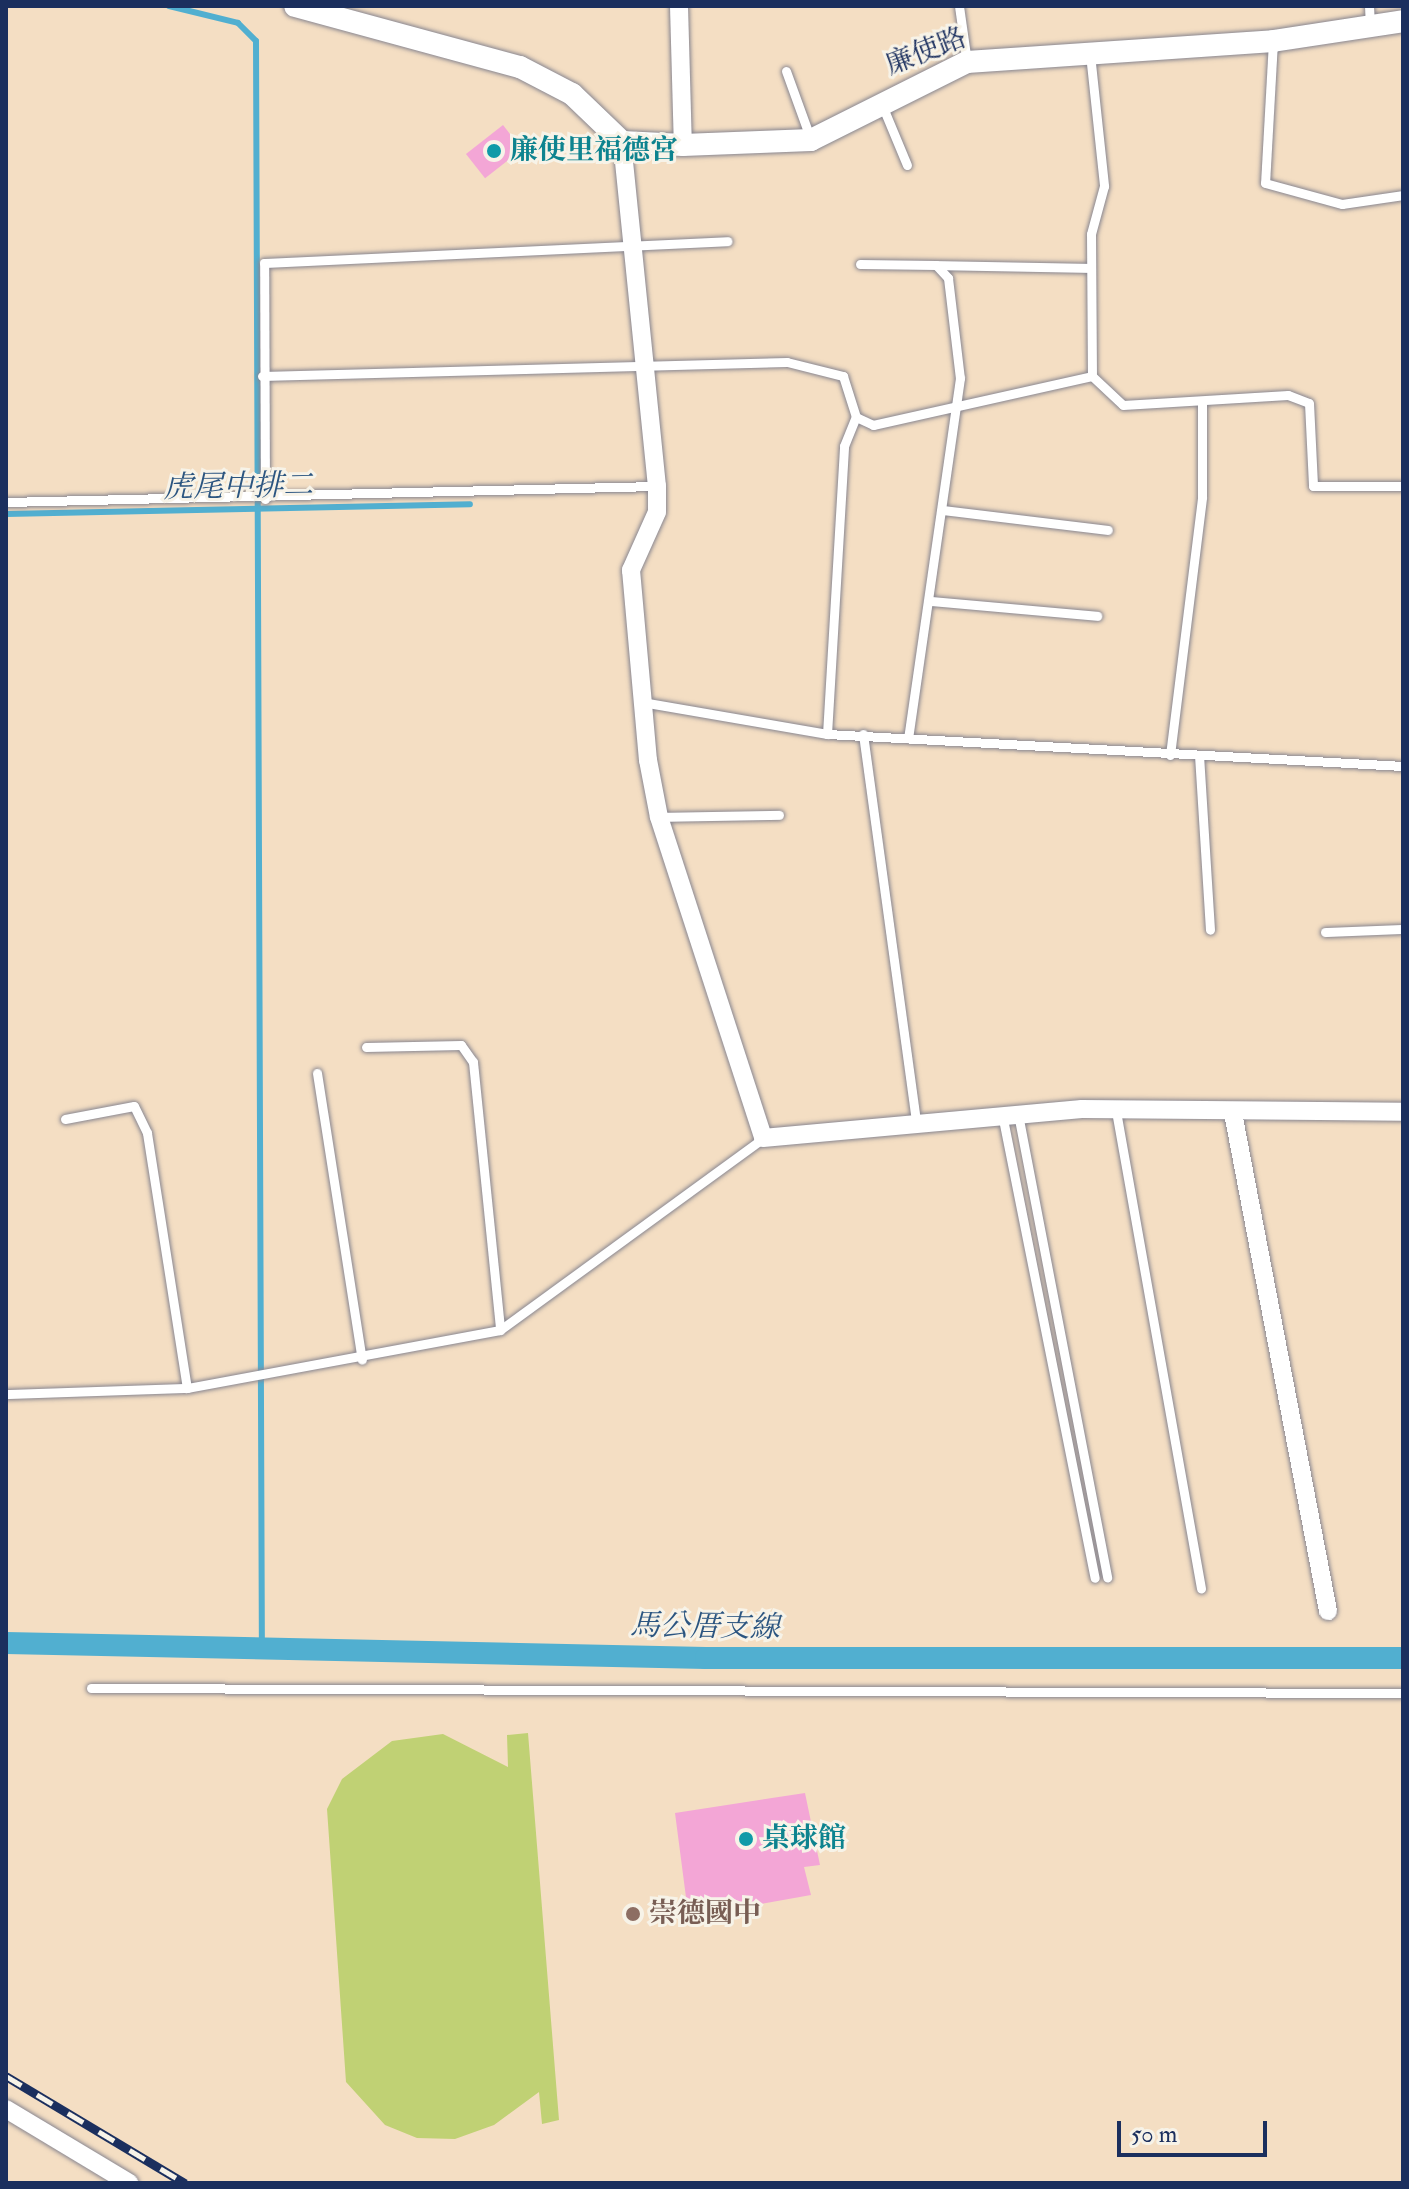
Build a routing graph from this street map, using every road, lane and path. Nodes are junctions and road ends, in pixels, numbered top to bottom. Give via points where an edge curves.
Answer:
1 (295, 6) edge
2 (679, 6) edge
3 (959, 6) edge
4 (1369, 6) edge
5 (1403, 21) edge
6 (1370, 30) junction
7 (1273, 41) junction
8 (1089, 49) junction
9 (967, 62) junction
10 (786, 71) dead end
11 (881, 102) junction
12 (811, 140) junction
13 (622, 142) junction
14 (683, 145) junction
15 (907, 165) dead end
16 (1403, 195) edge
17 (727, 241) dead end
18 (632, 243) junction
19 (860, 264) dead end
20 (936, 265) junction
21 (1089, 268) junction
22 (643, 367) junction
23 (262, 376) junction
24 (1092, 376) junction
25 (1202, 401) junction
26 (957, 412) junction
27 (856, 417) junction
28 (657, 486) junction
29 (1403, 486) edge
30 (265, 499) junction
31 (6, 502) edge
32 (943, 510) junction
33 (1108, 530) dead end
34 (930, 601) junction
35 (1097, 616) dead end
36 (642, 702) junction
37 (827, 734) junction
38 (863, 734) junction
39 (908, 738) junction
40 (1170, 755) junction
41 (1199, 755) junction
42 (1403, 766) edge
43 (779, 815) dead end
44 (659, 817) junction
45 (1403, 929) edge
46 (1210, 930) dead end
47 (1325, 932) dead end
48 (366, 1047) dead end
49 (317, 1073) dead end
50 (1116, 1111) junction
51 (1403, 1112) edge
52 (1010, 1113) junction
53 (1233, 1113) junction
54 (65, 1119) dead end
55 (916, 1120) junction
56 (763, 1138) junction
57 (500, 1330) junction
58 (362, 1359) junction
59 (187, 1388) junction
60 (6, 1394) edge
61 (1095, 1578) dead end
62 (1107, 1578) dead end
63 (1201, 1588) dead end
64 (1328, 1611) dead end
65 (91, 1688) dead end
66 (1403, 1693) edge
67 (6, 2109) edge
68 (129, 2183) edge

1 - 13 street via 520,67 572,94
2 - 14 street
3 - 9 lane
4 - 6 lane
5 - 6 street, 廉使路
6 - 7 street, 廉使路
7 - 8 street, 廉使路
7 - 16 lane via 1265,183 1342,204
8 - 9 street, 廉使路
8 - 21 lane via 1104,186
9 - 11 street, 廉使路
10 - 12 lane
11 - 12 street, 廉使路
11 - 15 lane
12 - 14 street, 廉使路
13 - 14 street, 廉使路
13 - 18 street
17 - 18 lane
18 - 22 street
18 - 23 lane via 264,263
19 - 20 lane
20 - 21 lane
20 - 26 lane via 948,278
21 - 24 lane
22 - 23 lane
22 - 27 lane via 787,362 843,376
22 - 28 street
23 - 30 lane
24 - 25 lane via 1123,405
24 - 26 lane
25 - 29 lane via 1288,395 1309,403 1313,486
25 - 40 lane via 1202,497
26 - 27 lane via 873,425
26 - 32 lane
27 - 37 lane via 844,446
28 - 30 lane
28 - 36 street via 657,512 631,570
30 - 31 lane
32 - 33 lane
32 - 34 lane
34 - 35 lane
34 - 39 lane
36 - 37 lane
36 - 44 street
37 - 38 lane
38 - 39 lane
38 - 55 lane
39 - 40 lane
40 - 41 lane
41 - 42 lane
41 - 46 lane
43 - 44 lane
44 - 56 street
45 - 47 lane
48 - 57 lane via 461,1045 473,1062
49 - 58 lane
50 - 52 street
50 - 53 street
50 - 63 lane
51 - 53 street
52 - 55 street
52 - 61 lane
52 - 62 lane
53 - 64 street
54 - 59 lane via 134,1106 141,1120
55 - 56 street
56 - 57 lane
57 - 58 lane
58 - 59 lane
59 - 60 lane
65 - 66 lane
67 - 68 street

